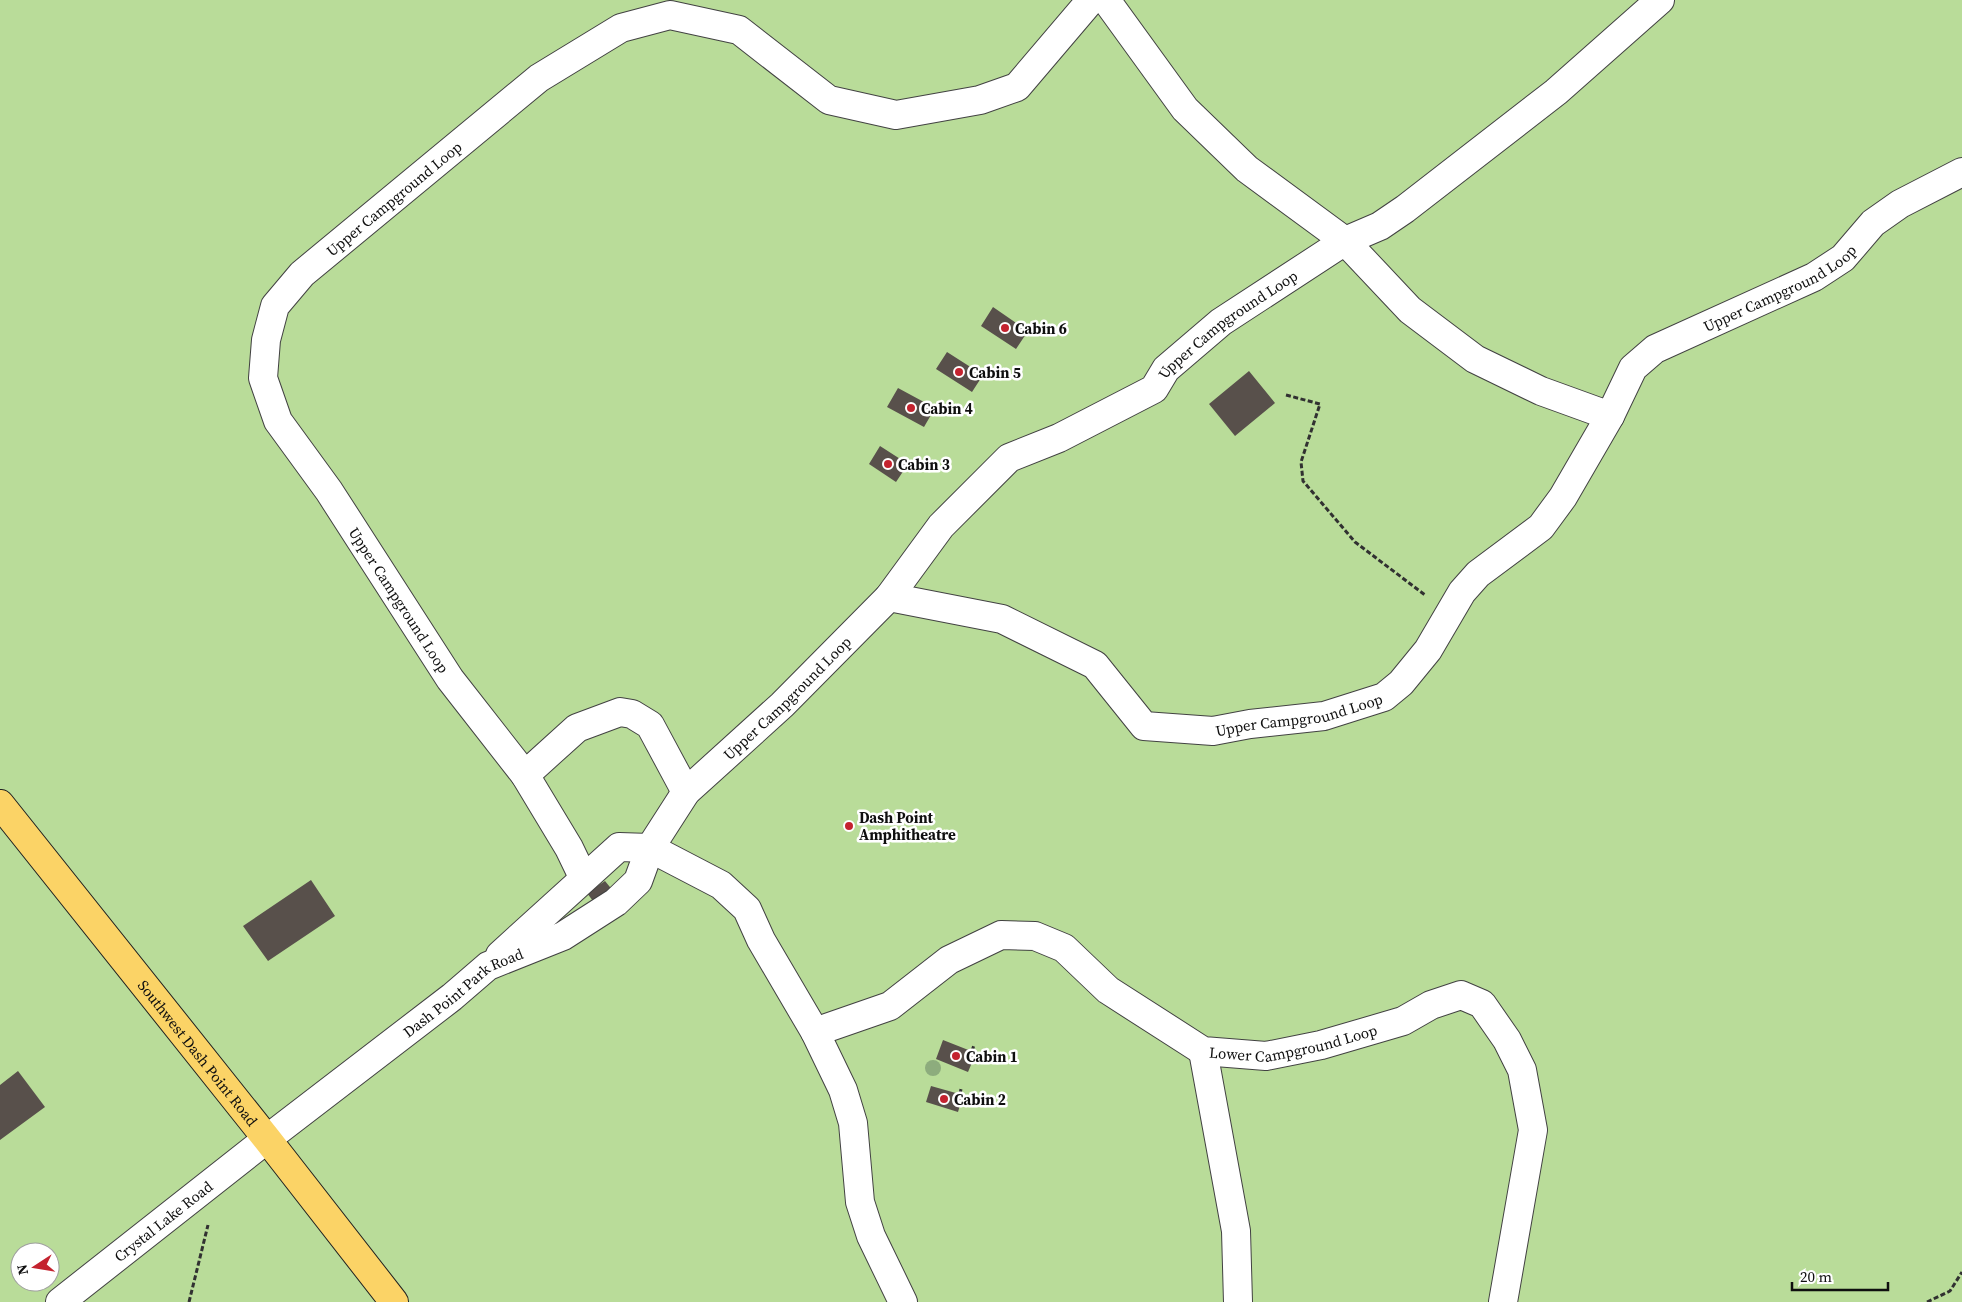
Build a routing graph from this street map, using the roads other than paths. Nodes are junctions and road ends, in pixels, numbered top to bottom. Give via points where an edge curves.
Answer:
1 (1091, 0) edge
2 (1106, 0) edge
3 (1660, 0) edge
4 (1962, 172) edge
5 (1345, 241) junction
6 (1610, 416) junction
7 (889, 598) junction
8 (525, 775) junction
9 (686, 792) junction
10 (0, 804) edge
11 (650, 848) junction
12 (583, 877) junction
13 (488, 966) junction
14 (815, 1032) junction
15 (1203, 1051) junction
16 (267, 1139) junction
17 (60, 1302) edge
18 (394, 1302) edge
19 (903, 1302) edge
20 (1238, 1302) edge
21 (1503, 1302) edge

1 - 8 lane, Upper Campground Loop via 1016,88 980,100 896,115 829,100 739,30 670,15 621,28 539,78 302,274 275,306 266,340 263,378 278,421 329,491 450,678
2 - 5 lane via 1185,108 1247,168
3 - 5 lane, Upper Campground Loop via 1556,92 1405,209 1380,226
4 - 6 lane, Upper Campground Loop via 1900,204 1874,223 1843,258 1814,277 1656,349 1633,368
5 - 6 lane via 1410,310 1474,359 1541,391
5 - 7 lane, Upper Campground Loop via 1222,322 1166,369 1154,389 1059,438 1008,458 941,526
6 - 7 lane, Upper Campground Loop via 1564,497 1541,527 1478,574 1462,592 1428,650 1401,683 1384,697 1324,716 1214,731 1144,726 1095,666 1002,620
7 - 9 lane, Upper Campground Loop via 782,705
8 - 9 lane via 577,728 620,712 632,714 650,726
8 - 12 lane, Upper Campground Loop
9 - 11 lane, Upper Campground Loop
10 - 16 main road, Southwest Dash Point Road
11 - 12 lane via 619,847
11 - 13 lane, Dash Point Park Road via 638,881 616,902 563,936
11 - 14 lane via 721,885 747,909 761,940
12 - 13 lane
13 - 16 lane, Dash Point Park Road
14 - 15 lane, Lower Campground Loop via 890,1006 949,960 1001,935 1035,936 1064,948 1108,990
14 - 19 lane via 844,1090 853,1123 860,1202 871,1236
15 - 20 lane via 1236,1231
15 - 21 lane, Lower Campground Loop via 1266,1056 1321,1045 1403,1021 1431,1005 1461,995 1482,1004 1507,1040 1522,1070 1533,1130
16 - 17 lane, Crystal Lake Road
16 - 18 main road, Southwest Dash Point Road

